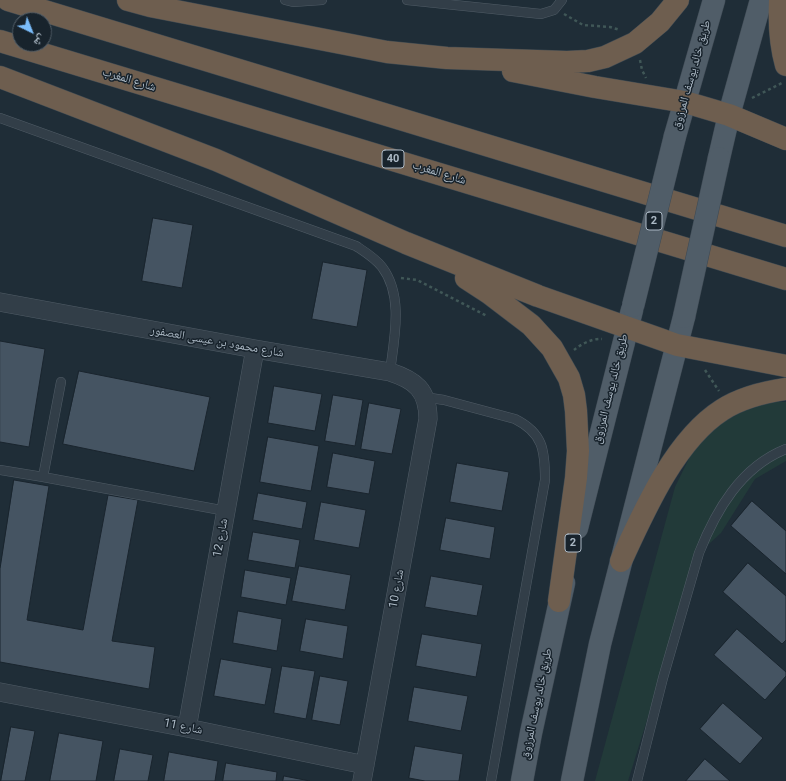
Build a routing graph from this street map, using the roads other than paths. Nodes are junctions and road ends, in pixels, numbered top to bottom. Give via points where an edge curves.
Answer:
1 (8, 0) edge
2 (128, 0) edge
3 (285, 0) edge
4 (322, 0) edge
5 (407, 0) edge
6 (562, 0) edge
7 (678, 0) edge
8 (714, 0) edge
9 (761, 0) edge
10 (780, 0) edge
11 (0, 41) edge
12 (447, 58) junction
13 (786, 64) edge
14 (0, 77) edge
15 (685, 102) junction
16 (732, 106) junction
17 (0, 118) edge
18 (786, 139) edge
19 (786, 236) edge
20 (406, 243) junction
21 (786, 279) edge
22 (0, 302) edge
23 (624, 336) junction
24 (677, 345) junction
25 (255, 349) junction
26 (786, 366) edge
27 (390, 372) junction
28 (61, 382) dead end
29 (786, 389) edge
30 (424, 397) junction
31 (786, 448) edge
32 (0, 470) edge
33 (43, 477) junction
34 (226, 511) junction
35 (621, 561) junction
36 (559, 601) junction
37 (0, 692) edge
38 (187, 728) junction
39 (363, 773) edge
40 (491, 781) edge
41 (522, 781) edge
42 (572, 781) edge
43 (637, 781) edge

1 - 19 highway
2 - 12 highway via 387,52
3 - 4 lane
5 - 6 lane via 540,14 554,10
7 - 12 highway via 648,33 635,43 605,57 567,62
8 - 15 main road, طريق خالد يوسف المرزوق / 2
9 - 16 main road
10 - 13 highway via 780,31
11 - 21 highway, شارع المغرب / 40
12 - 15 highway
14 - 20 highway via 216,160
15 - 16 highway
15 - 23 main road, طريق خالد يوسف المرزوق / 2, bridge
16 - 18 highway
16 - 24 main road, bridge
17 - 27 lane via 356,246 382,267 394,296 396,318
20 - 23 highway via 538,296
20 - 36 highway via 462,275 513,310 541,335 569,378 574,395 578,452
22 - 25 street, شارع محمود بن عيسى العصفور
23 - 24 highway
23 - 36 main road, طريق خالد يوسف المرزوق / 2
24 - 26 highway
24 - 35 main road
25 - 27 street, شارع محمود بن عيسى العصفور
25 - 34 street, شارع 12
27 - 30 street, شارع محمود بن عيسى العصفور via 413,381
28 - 33 lane
29 - 35 highway via 756,395 729,406 695,433 652,498
30 - 39 street, شارع 10 via 428,411 426,427
30 - 40 lane via 515,419 534,432 543,452 545,480
31 - 43 lane via 761,462 737,485 715,518 705,539 663,678
32 - 33 lane
33 - 34 lane
34 - 38 street, شارع 12
35 - 42 main road via 600,644
36 - 41 main road, طريق خالد يوسف المرزوق / 2
37 - 38 street, شارع 11
38 - 39 street, شارع 11

